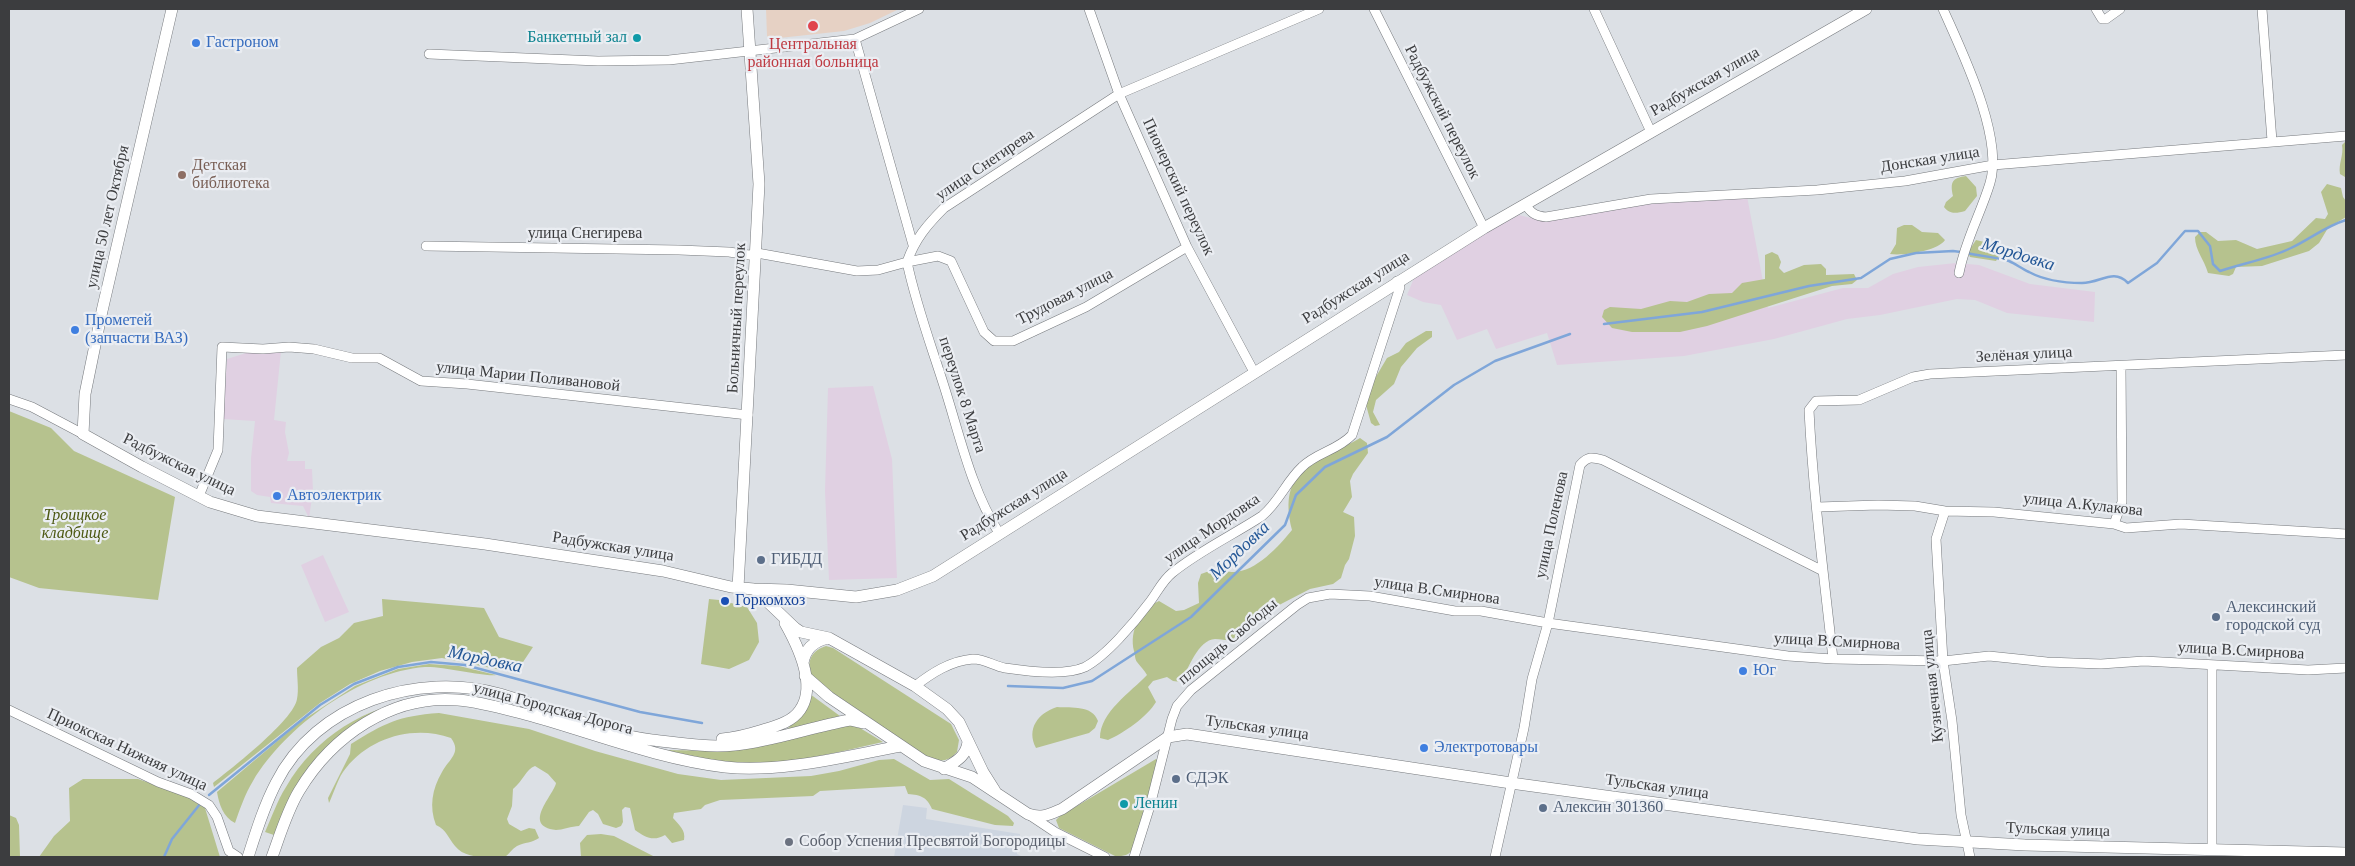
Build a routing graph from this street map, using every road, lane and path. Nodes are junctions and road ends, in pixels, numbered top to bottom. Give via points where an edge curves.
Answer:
1 (172, 9) edge
2 (747, 9) edge
3 (919, 9) edge
4 (1089, 9) edge
5 (1319, 9) edge
6 (1374, 9) edge
7 (1594, 9) edge
8 (1866, 9) edge
9 (1943, 9) edge
10 (2096, 9) edge
11 (2120, 9) edge
12 (2262, 9) edge
13 (855, 40) junction
14 (751, 51) junction
15 (429, 54) dead end
16 (1119, 94) junction
17 (1651, 132) junction
18 (2346, 136) edge
19 (2272, 141) junction
20 (1993, 165) junction
21 (1525, 204) junction
22 (1484, 228) junction
23 (913, 245) junction
24 (426, 246) dead end
25 (1187, 246) junction
26 (757, 253) junction
27 (907, 262) junction
28 (1959, 272) dead end
29 (1397, 281) junction
30 (2346, 355) edge
31 (2121, 366) junction
32 (1254, 372) junction
33 (9, 399) edge
34 (748, 415) junction
35 (82, 434) junction
36 (200, 496) junction
37 (1818, 507) junction
38 (1945, 511) junction
39 (2114, 524) junction
40 (1000, 533) junction
41 (2346, 534) edge
42 (1823, 571) junction
43 (738, 588) junction
44 (754, 590) junction
45 (1330, 594) joint
46 (781, 615) junction
47 (1548, 623) junction
48 (829, 638) junction
49 (1833, 659) junction
50 (1943, 661) junction
51 (802, 662) junction
52 (2212, 665) junction
53 (2346, 668) edge
54 (805, 676) junction
55 (915, 686) junction
56 (9, 710) edge
57 (868, 724) junction
58 (1168, 737) junction
59 (676, 741) junction
60 (968, 742) junction
61 (901, 746) junction
62 (944, 769) junction
63 (1511, 783) junction
64 (997, 793) junction
65 (1028, 814) junction
66 (1967, 843) junction
67 (2212, 849) junction
68 (2346, 853) edge
69 (235, 856) edge
70 (248, 857) edge
71 (272, 857) edge
72 (1105, 857) edge
73 (1134, 857) edge
74 (1495, 857) edge
75 (1970, 857) edge

1 - 35 main road, улица 50 лет Октября via 102,311 85,394
2 - 14 main road, Больничный переулок
3 - 13 street
4 - 16 street, Пионерский переулок
5 - 16 street, улица Снегирева
6 - 22 street, Радбужский переулок
7 - 17 street
8 - 17 main road, Радбужская улица
9 - 20 street via 1973,79 1993,146
10 - 11 street via 2102,19 2106,19
12 - 19 street
13 - 14 street
13 - 23 street
14 - 15 street via 637,61
14 - 26 main road, Больничный переулок via 758,149
16 - 23 street, улица Снегирева via 944,208
16 - 25 street, Пионерский переулок
17 - 21 main road, Радбужская улица
18 - 19 street, Донская улица
19 - 20 street, Донская улица
20 - 21 street, Донская улица via 1859,186 1651,199 1546,217 1536,216
20 - 28 street
21 - 22 main road, Радбужская улица
22 - 29 main road, Радбужская улица
23 - 27 street, улица Снегирева
24 - 26 street, улица Снегирева
25 - 27 street, Трудовая улица via 1086,307 1013,341 994,341 984,332 951,261 938,256
25 - 32 street, Пионерский переулок
26 - 27 street, улица Снегирева via 857,271 878,270
26 - 34 main road, Больничный переулок
27 - 40 street, переулок 8 Марта via 973,478 986,512
29 - 32 main road, Радбужская улица
29 - 55 street, улица Мордовка via 1400,287 1352,436 1303,465 1270,510 1171,573 1149,603 1098,659 1070,671 1004,668 983,659 970,660 935,670
30 - 31 street, Зелёная улица
31 - 37 street, Зелёная улица via 1930,374 1913,377 1859,400 1816,401 1809,410 1812,475
31 - 39 street via 2122,502
32 - 40 main road, Радбужская улица
33 - 35 street via 32,407
34 - 36 street, улица Марии Поливановой via 467,384 430,383 378,358 352,358 314,349 222,347 219,440 214,465
34 - 43 main road, Больничный переулок
35 - 36 main road, Радбужская улица
36 - 43 main road, Радбужская улица via 229,509 257,516 485,544 664,571
37 - 38 street, улица А.Кулакова via 1915,506
37 - 42 street
38 - 39 street, улица А.Кулакова via 1994,512
38 - 50 street, Кузнечная улица via 1936,538
39 - 41 street, улица А.Кулакова via 2126,528 2181,524
40 - 44 main road, Радбужская улица via 933,576 897,590 856,597
42 - 47 street, улица Поленова via 1592,457 1580,465
42 - 49 street
43 - 44 main road, Радбужская улица
44 - 46 main road, улица Городская Дорога
45 - 47 street, улица В.Смирнова via 1370,596
45 - 58 street, площадь Свободы via 1308,598 1297,604 1190,690 1178,706
46 - 48 main road, улица Городская Дорога via 801,632
46 - 51 main road, улица Городская Дорога via 797,644
47 - 49 street, улица В.Смирнова via 1788,656
47 - 63 street, улица Поленова via 1532,679
48 - 51 main road via 813,644
48 - 55 main road, улица Городская Дорога
49 - 50 street, улица В.Смирнова
50 - 52 street, улица В.Смирнова via 1989,656 2047,662 2101,664 2144,661
50 - 66 street, Кузнечная улица
51 - 54 main road, улица Городская Дорога
52 - 53 street, улица В.Смирнова via 2308,670
52 - 67 street
54 - 57 main road, улица Городская Дорога
54 - 59 main road, улица Городская Дорога via 804,700 800,710 790,719 776,726 729,738
55 - 60 main road, улица Городская Дорога via 960,722
56 - 69 street, Приокская Нижняя улица via 209,805
57 - 59 main road, улица Городская Дорога via 850,720 735,745 707,746
57 - 61 main road, улица Городская Дорога
58 - 63 main road, Тульская улица via 1206,736
58 - 65 main road, Тульская улица via 1062,809 1047,816
58 - 73 street, площадь Свободы
59 - 70 main road, улица Городская Дорога via 619,733 499,694 459,685 422,686 393,692 335,719 310,738 291,759 276,782
60 - 62 main road via 963,756
60 - 64 main road
61 - 62 main road, улица Городская Дорога
61 - 71 main road, улица Городская Дорога via 789,765 727,767 649,752 497,707 457,700 424,701 373,718 349,734 311,772 284,822
62 - 64 main road via 972,777
63 - 66 main road, Тульская улица
63 - 74 street, улица Поленова
64 - 65 main road
65 - 72 street via 1054,832
66 - 67 main road, Тульская улица
66 - 75 street, Кузнечная улица
67 - 68 main road, Тульская улица

